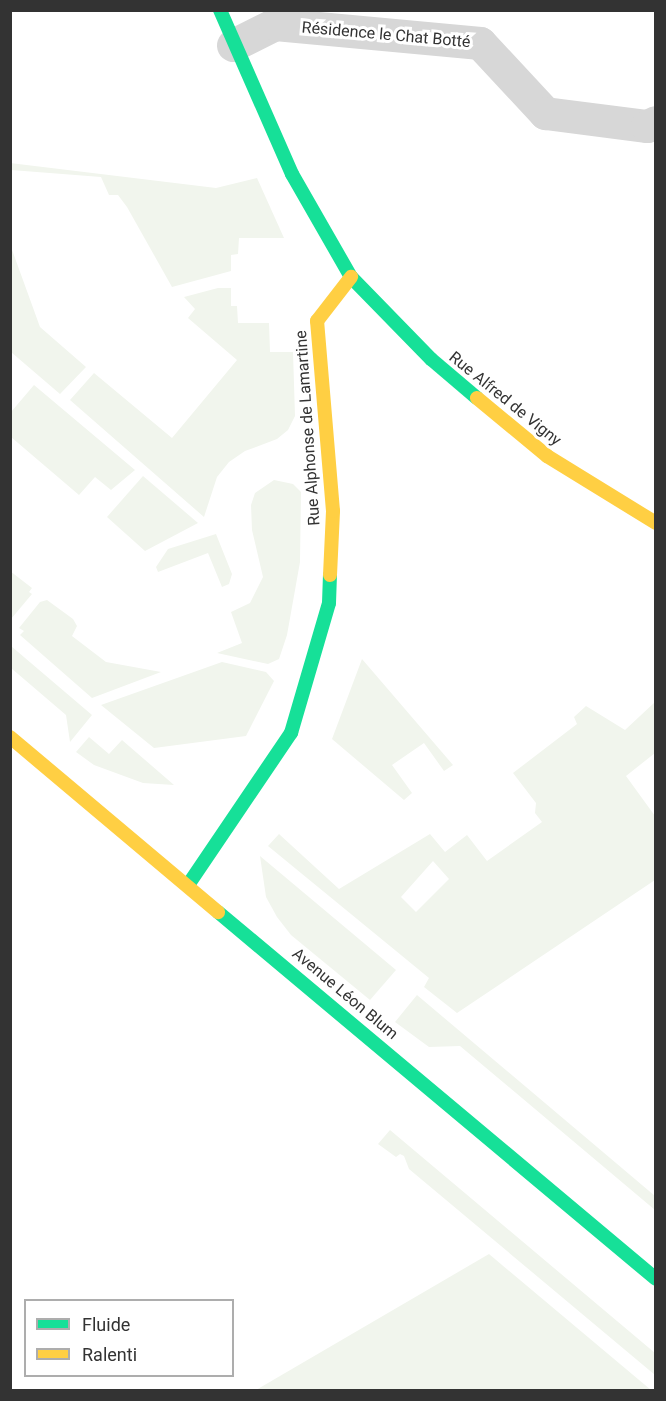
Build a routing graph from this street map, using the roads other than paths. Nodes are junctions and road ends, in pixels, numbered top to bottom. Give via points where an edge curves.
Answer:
1 (220, 10) edge
2 (233, 45) junction
3 (656, 122) edge
4 (351, 277) junction
5 (656, 523) edge
6 (10, 737) edge
7 (188, 885) junction
8 (656, 1279) edge

1 - 2 street
2 - 3 street, Résidence le Chat Botté via 274,24 480,43 545,112 647,126
2 - 4 street via 292,174
4 - 5 street, Rue Alfred de Vigny via 431,359 547,456
4 - 7 street, Rue Alphonse de Lamartine via 317,321 333,511 329,603 291,733
6 - 7 street, Avenue Léon Blum
7 - 8 street, Avenue Léon Blum

